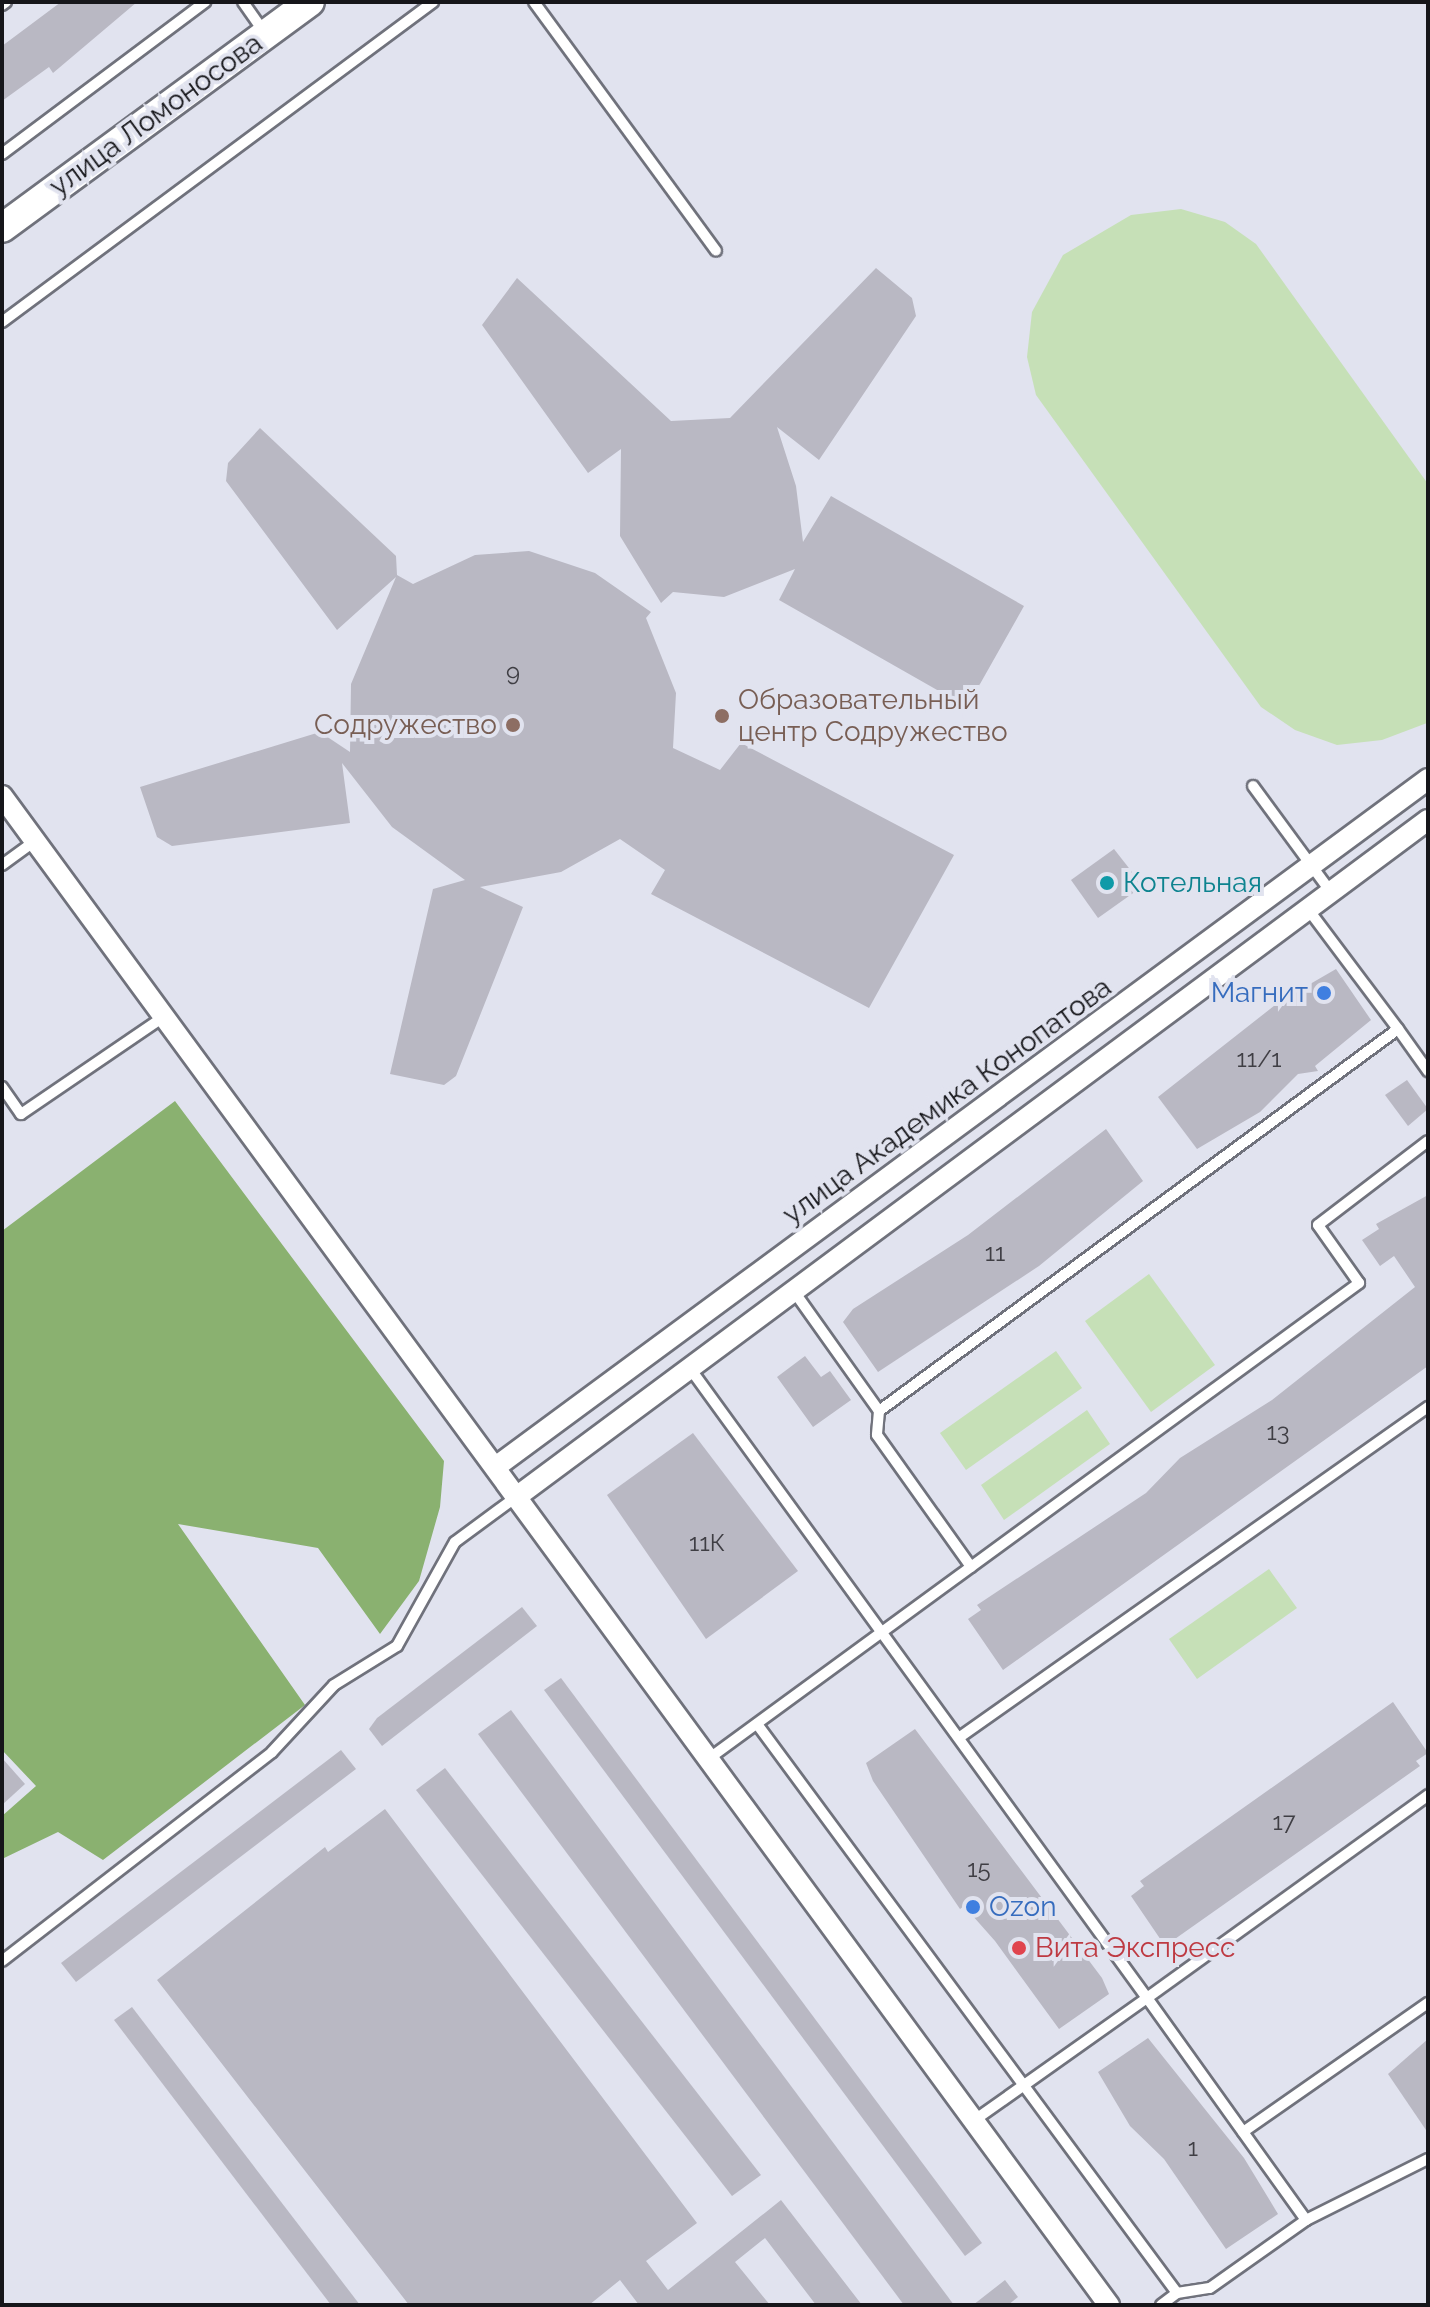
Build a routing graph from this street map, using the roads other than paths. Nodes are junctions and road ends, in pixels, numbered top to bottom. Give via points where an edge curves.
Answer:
1 (205, 2) edge
2 (243, 2) edge
3 (310, 2) edge
4 (433, 2) edge
5 (534, 2) edge
6 (265, 34) junction
7 (2, 154) edge
8 (2, 228) edge
9 (716, 251) dead end
10 (2, 322) edge
11 (1428, 779) edge
12 (1253, 786) dead end
13 (2, 796) edge
14 (1428, 820) edge
15 (34, 842) junction
16 (2, 865) edge
17 (1312, 865) junction
18 (1331, 892) junction
19 (1308, 909) junction
20 (163, 1017) junction
21 (1398, 1029) junction
22 (1428, 1071) edge
23 (2, 1087) edge
24 (1428, 1141) edge
25 (792, 1288) junction
26 (688, 1365) junction
27 (1428, 1407) edge
28 (879, 1411) junction
29 (497, 1466) junction
30 (519, 1495) junction
31 (971, 1567) junction
32 (884, 1631) junction
33 (757, 1724) junction
34 (960, 1737) junction
35 (711, 1757) junction
36 (1428, 1795) edge
37 (2, 1961) edge
38 (1147, 1998) junction
39 (1428, 2003) edge
40 (1024, 2085) junction
41 (975, 2120) junction
42 (1243, 2132) junction
43 (1428, 2159) edge
44 (1306, 2220) junction
45 (1177, 2293) junction
46 (1109, 2305) edge
47 (1161, 2305) edge

1 - 7 lane
2 - 6 lane
3 - 6 main road, улица Ломоносова
4 - 10 lane
5 - 9 lane
6 - 8 main road, улица Ломоносова
11 - 17 street, улица Академика Конопатова
12 - 17 lane
13 - 15 street
14 - 18 street, улица Академика Конопатова
15 - 16 lane
15 - 20 street
17 - 18 lane
17 - 29 street, улица Академика Конопатова
18 - 19 street, улица Академика Конопатова
19 - 21 lane
19 - 25 street, улица Академика Конопатова
20 - 23 lane via 21,1114
20 - 29 street
21 - 22 lane
21 - 28 lane
24 - 31 lane via 1318,1225 1359,1283
25 - 26 street, улица Академика Конопатова
25 - 28 lane
26 - 30 street, улица Академика Конопатова
26 - 32 lane
27 - 34 lane
28 - 31 lane via 877,1435
29 - 30 street
30 - 35 street
30 - 37 lane via 455,1542 397,1646 334,1685 272,1752
31 - 32 lane
32 - 33 lane
32 - 34 lane
33 - 35 lane
33 - 40 lane
34 - 38 lane
35 - 41 street
36 - 38 lane
38 - 40 lane
38 - 42 lane
39 - 42 lane
40 - 41 lane
40 - 45 lane
41 - 46 street
42 - 44 lane
43 - 44 lane
44 - 45 lane via 1210,2288
45 - 47 lane

